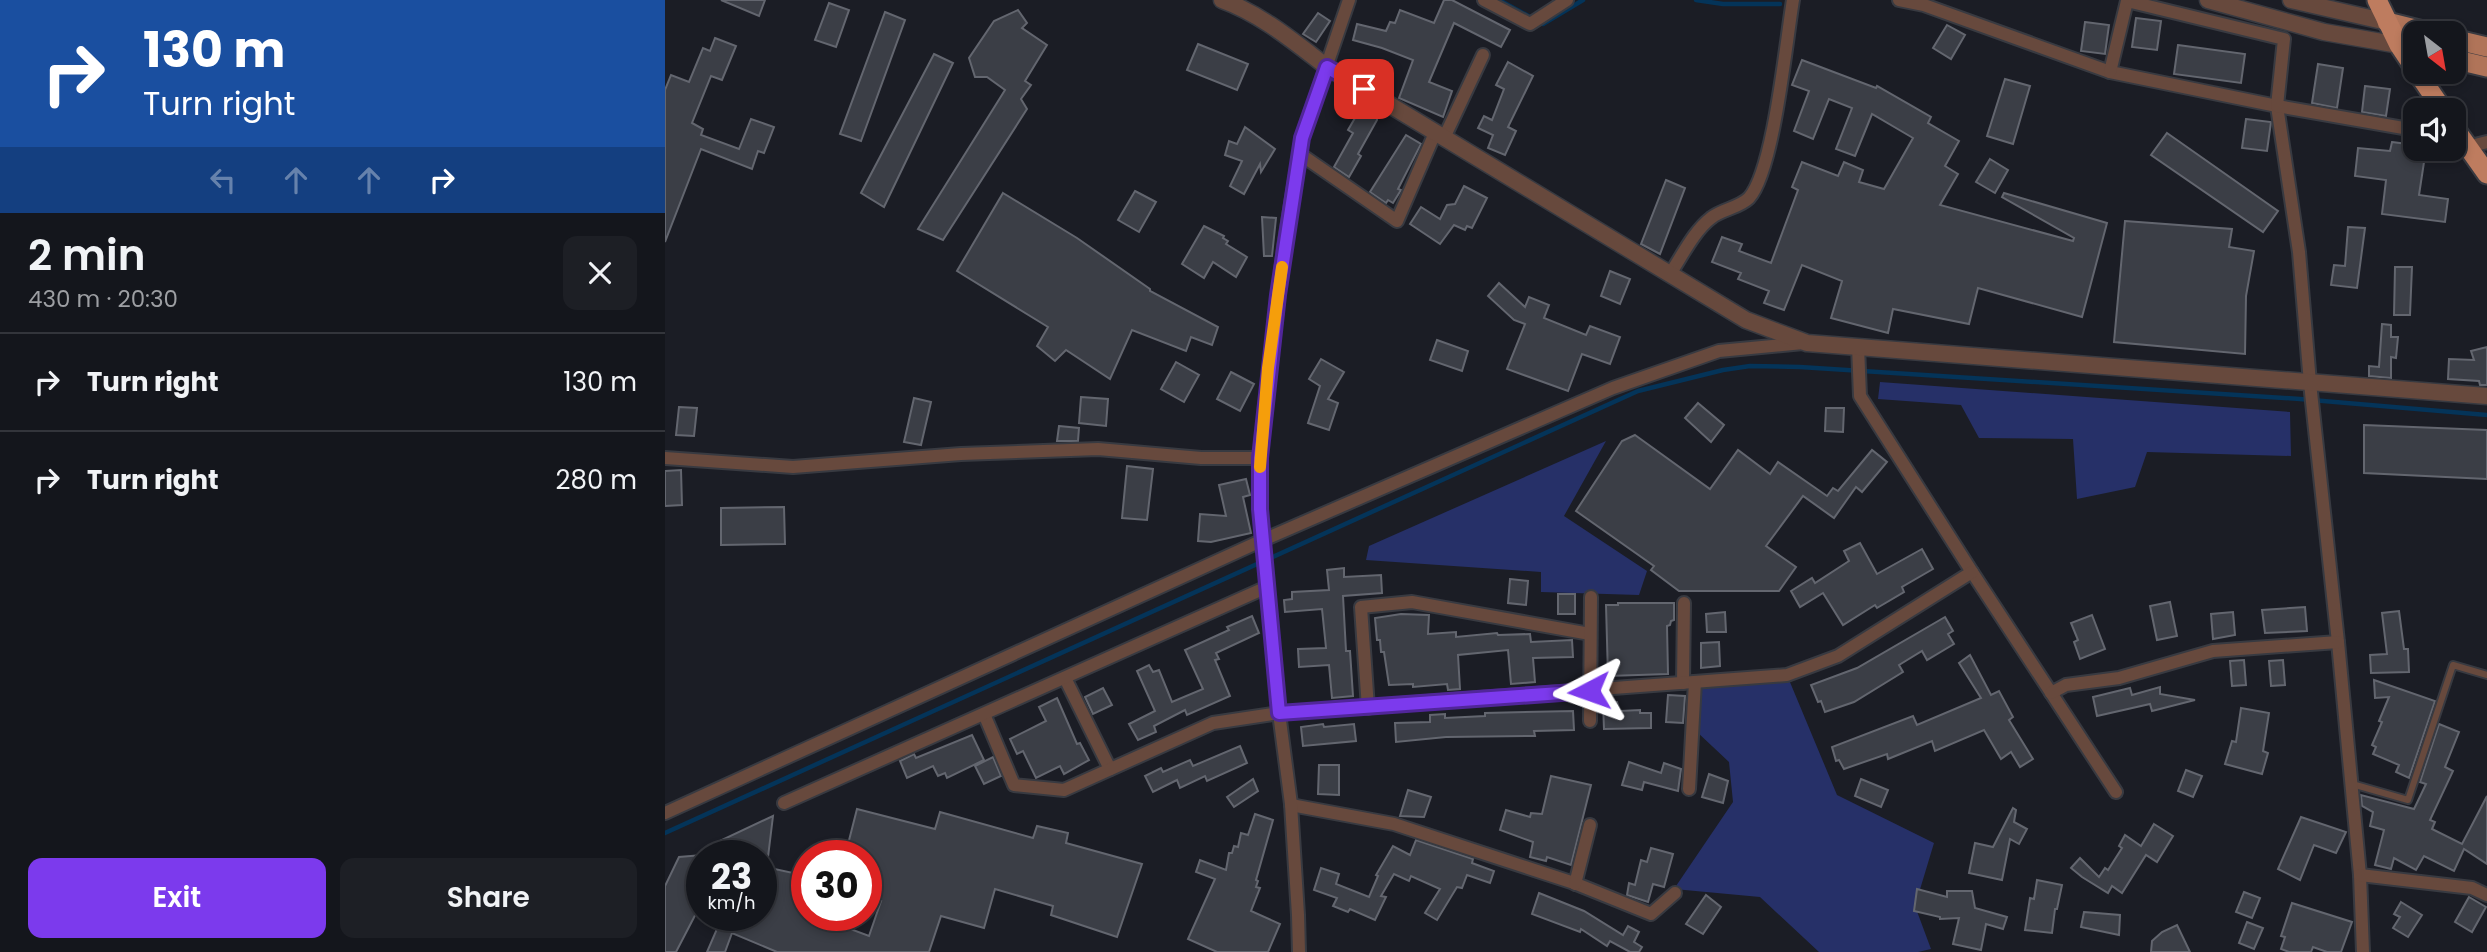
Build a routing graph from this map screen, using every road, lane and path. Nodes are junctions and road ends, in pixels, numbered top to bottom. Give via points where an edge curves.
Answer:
1 (1222, 0) edge
2 (1349, 0) edge
3 (1484, 0) edge
4 (1567, 0) edge
5 (1793, 0) edge
6 (1899, 0) edge
7 (2127, 0) edge
8 (2208, 0) edge
9 (2291, 0) edge
10 (2377, 0) edge
11 (2387, 22) junction
12 (2403, 26) edge
13 (2403, 42) edge
14 (2466, 42) edge
15 (2403, 46) edge
16 (2487, 47) edge
17 (1483, 55) dead end
18 (2466, 62) edge
19 (1327, 67) junction
20 (2487, 67) edge
21 (2111, 72) junction
22 (2277, 106) junction
23 (2403, 128) edge
24 (1440, 136) junction
25 (2466, 137) edge
26 (2487, 142) edge
27 (2466, 146) edge
28 (1300, 154) junction
29 (2487, 174) edge
30 (1670, 274) junction
31 (1807, 343) junction
32 (1859, 353) junction
33 (2310, 388) junction
34 (2487, 396) edge
35 (665, 458) edge
36 (1260, 458) junction
37 (1263, 543) junction
38 (1972, 572) junction
39 (1267, 582) junction
40 (1591, 597) dead end
41 (1684, 603) dead end
42 (1590, 634) junction
43 (2338, 642) junction
44 (2487, 675) edge
45 (1065, 678) junction
46 (1689, 683) junction
47 (1589, 691) junction
48 (2051, 693) junction
49 (1368, 708) junction
50 (1279, 713) junction
51 (984, 714) junction
52 (1590, 721) dead end
53 (1110, 769) junction
54 (2350, 784) junction
55 (1689, 789) dead end
56 (2116, 792) dead end
57 (784, 803) dead end
58 (1291, 805) junction
59 (665, 813) edge
60 (1590, 825) dead end
61 (2360, 875) junction
62 (1575, 884) junction
63 (1675, 893) dead end
64 (2487, 895) edge
65 (1299, 952) edge
66 (2363, 952) edge

1 - 19 street via 1271,25
2 - 19 street
3 - 4 street via 1530,24
5 - 30 street via 1769,150 1759,176 1749,198 1703,225
6 - 21 street
7 - 21 street
7 - 22 street via 2284,39
8 - 15 street via 2324,32
9 - 11 street
10 - 11 highway
11 - 12 main road
11 - 13 highway
14 - 16 main road
17 - 24 street
18 - 20 main road
19 - 24 street
19 - 28 street
21 - 22 street
22 - 23 street
22 - 33 street via 2299,252
24 - 28 street via 1397,220
24 - 30 street
25 - 26 street
27 - 29 highway
28 - 36 street
30 - 31 street via 1746,320
31 - 32 street
31 - 37 street via 1719,351 1613,388
32 - 33 street
32 - 38 street via 1860,396
33 - 34 street
33 - 43 street
35 - 36 street via 793,467 1098,449
36 - 37 street
37 - 39 street
37 - 59 street
38 - 46 street via 1839,656 1787,675
38 - 48 street
39 - 45 street
39 - 50 street
40 - 42 street
41 - 46 street
42 - 47 street
42 - 49 street via 1412,602 1361,607
43 - 48 street via 2213,650 2119,678 2066,685
43 - 54 street
44 - 54 lane via 2453,665 2408,800
45 - 51 street
45 - 53 street
46 - 47 street
46 - 55 street
47 - 49 street
47 - 52 street
48 - 56 street
49 - 50 street
50 - 53 street via 1213,723
50 - 58 street
51 - 53 street via 1014,785 1064,790
51 - 57 street
54 - 61 street
58 - 62 street via 1394,824
58 - 65 street
60 - 62 street
61 - 64 street via 2472,888
61 - 66 street
62 - 63 street via 1651,914

